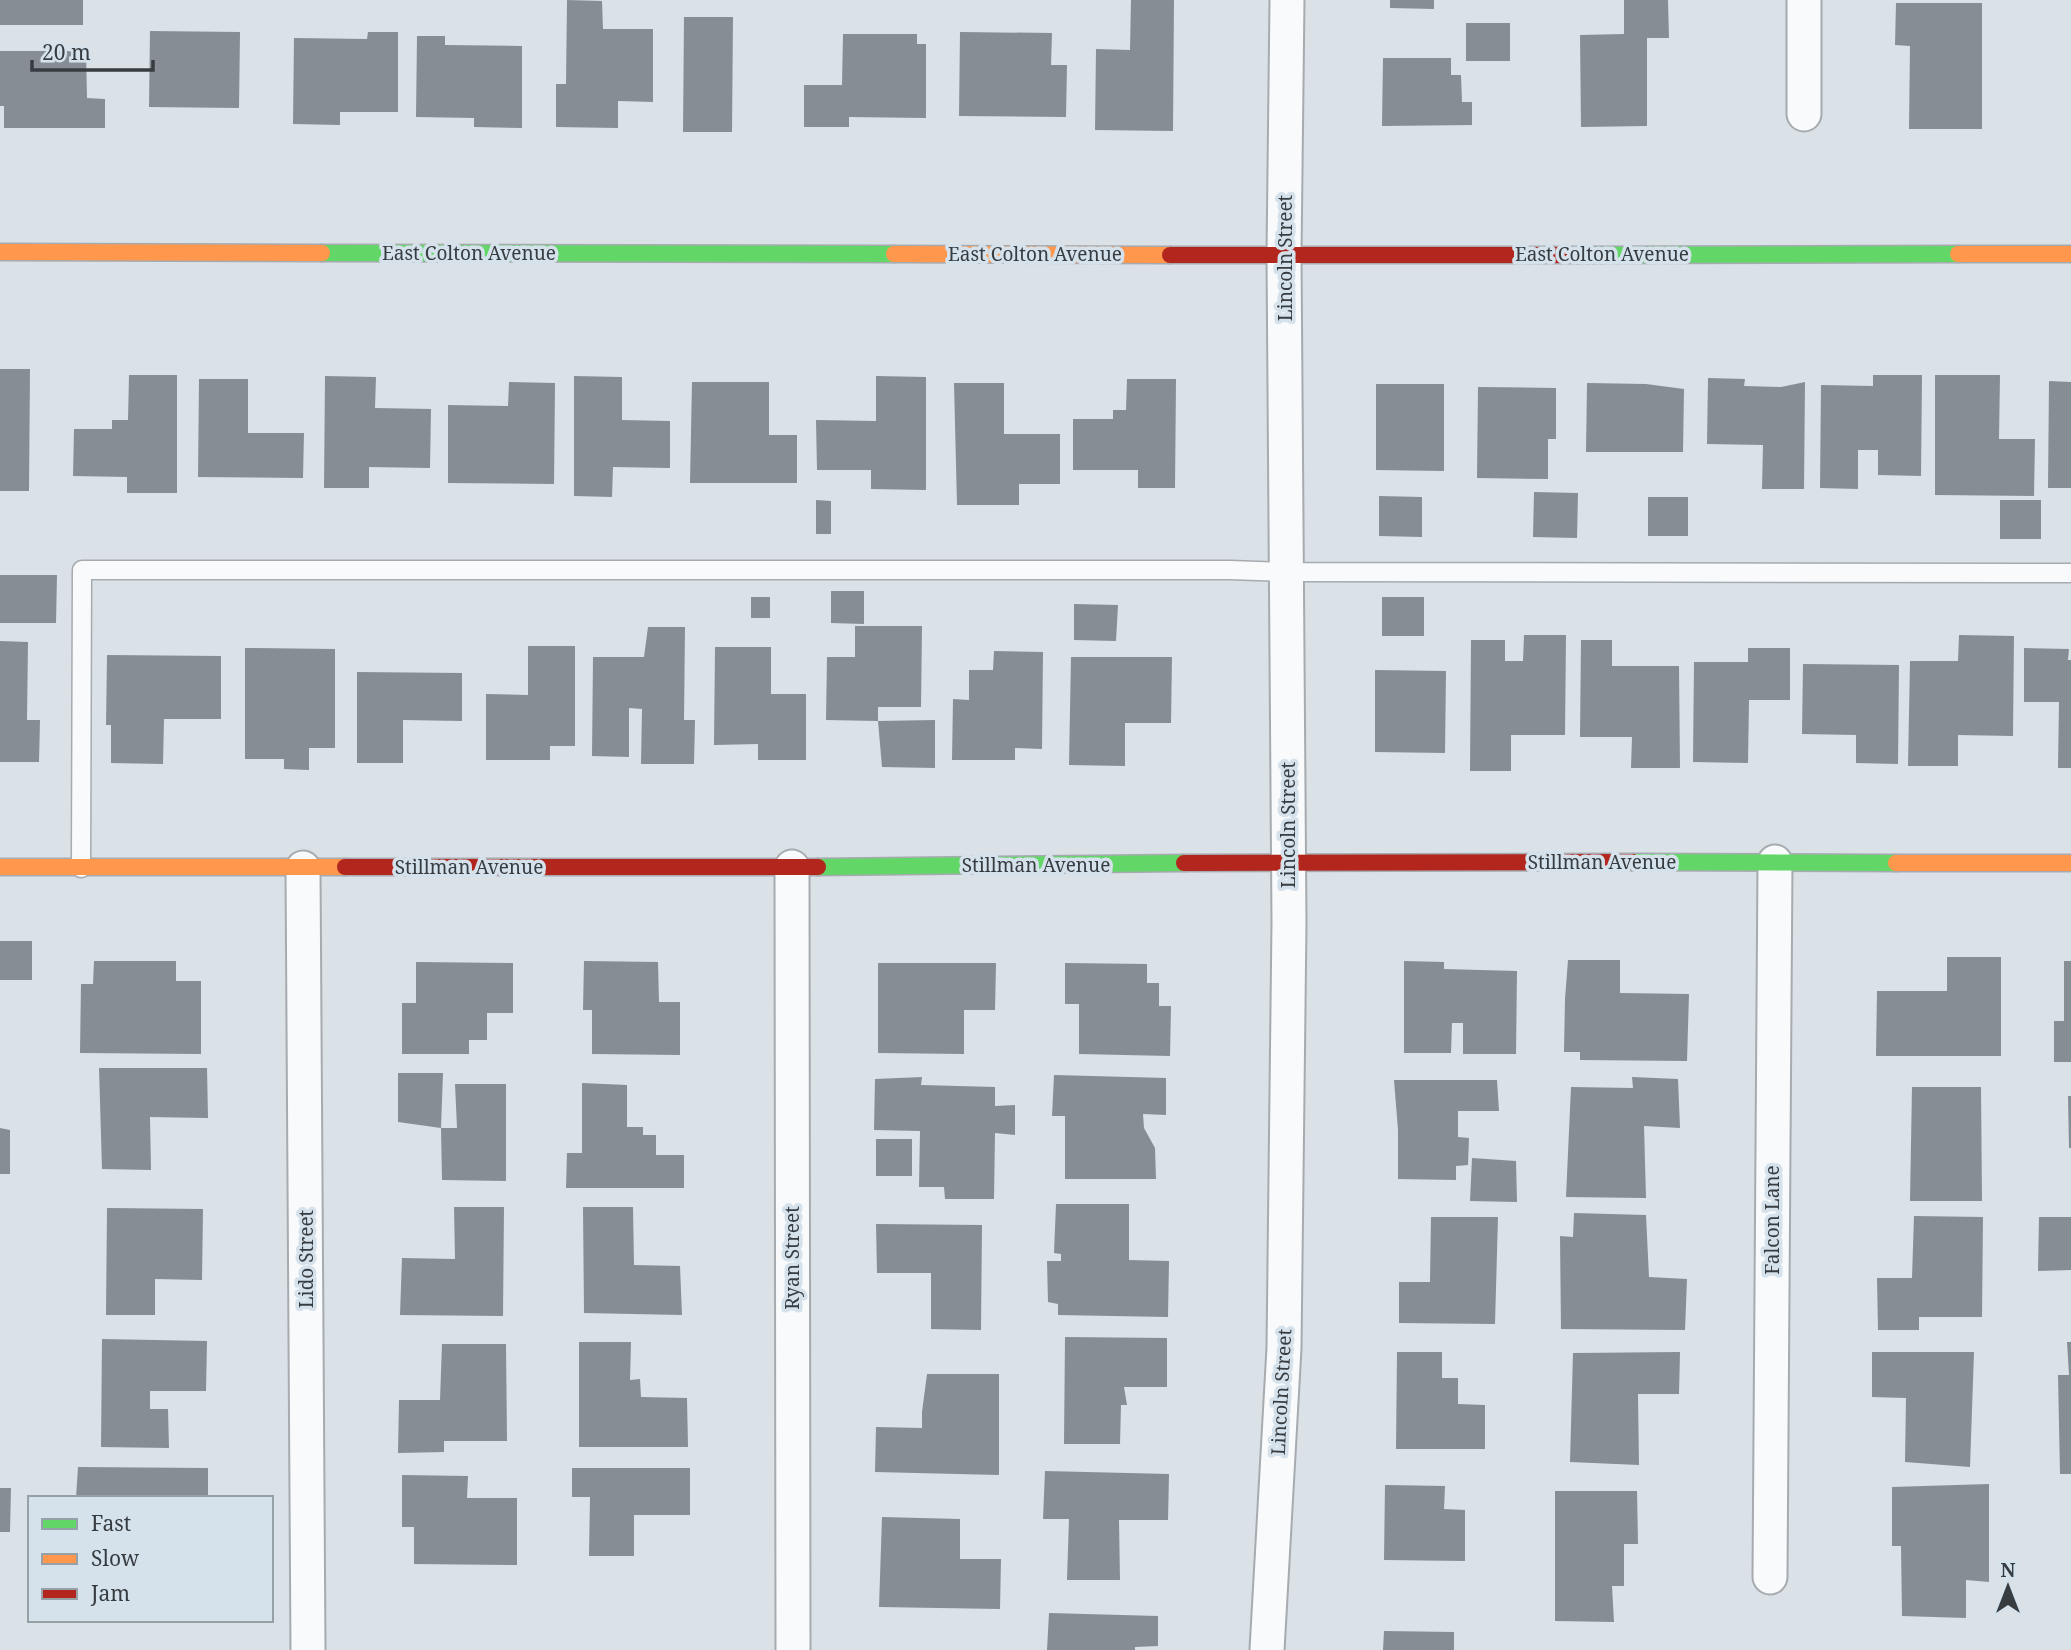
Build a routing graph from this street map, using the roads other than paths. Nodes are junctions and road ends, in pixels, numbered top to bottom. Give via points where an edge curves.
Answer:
1 (1287, 0) edge
2 (1804, 0) edge
3 (1804, 114) dead end
4 (0, 252) edge
5 (2071, 254) edge
6 (1284, 255) junction
7 (1286, 572) junction
8 (2071, 573) edge
9 (1288, 862) junction
10 (1775, 862) junction
11 (2071, 863) edge
12 (0, 867) edge
13 (303, 867) junction
14 (792, 867) junction
15 (80, 868) junction
16 (1770, 1577) dead end
17 (308, 1650) edge
18 (793, 1650) edge
19 (1267, 1650) edge

1 - 6 street, Lincoln Street
2 - 3 street
4 - 6 street, East Colton Avenue
5 - 6 street, East Colton Avenue
6 - 7 street, Lincoln Street
7 - 8 lane
7 - 9 street, Lincoln Street
7 - 15 lane via 82,570
9 - 10 street, Stillman Avenue
9 - 14 street, Stillman Avenue
9 - 19 street, Lincoln Street via 1284,1348
10 - 11 street, Stillman Avenue
10 - 16 street, Falcon Lane
12 - 15 street, Stillman Avenue
13 - 14 street, Stillman Avenue
13 - 15 street, Stillman Avenue
13 - 17 street, Lido Street
14 - 18 street, Ryan Street

